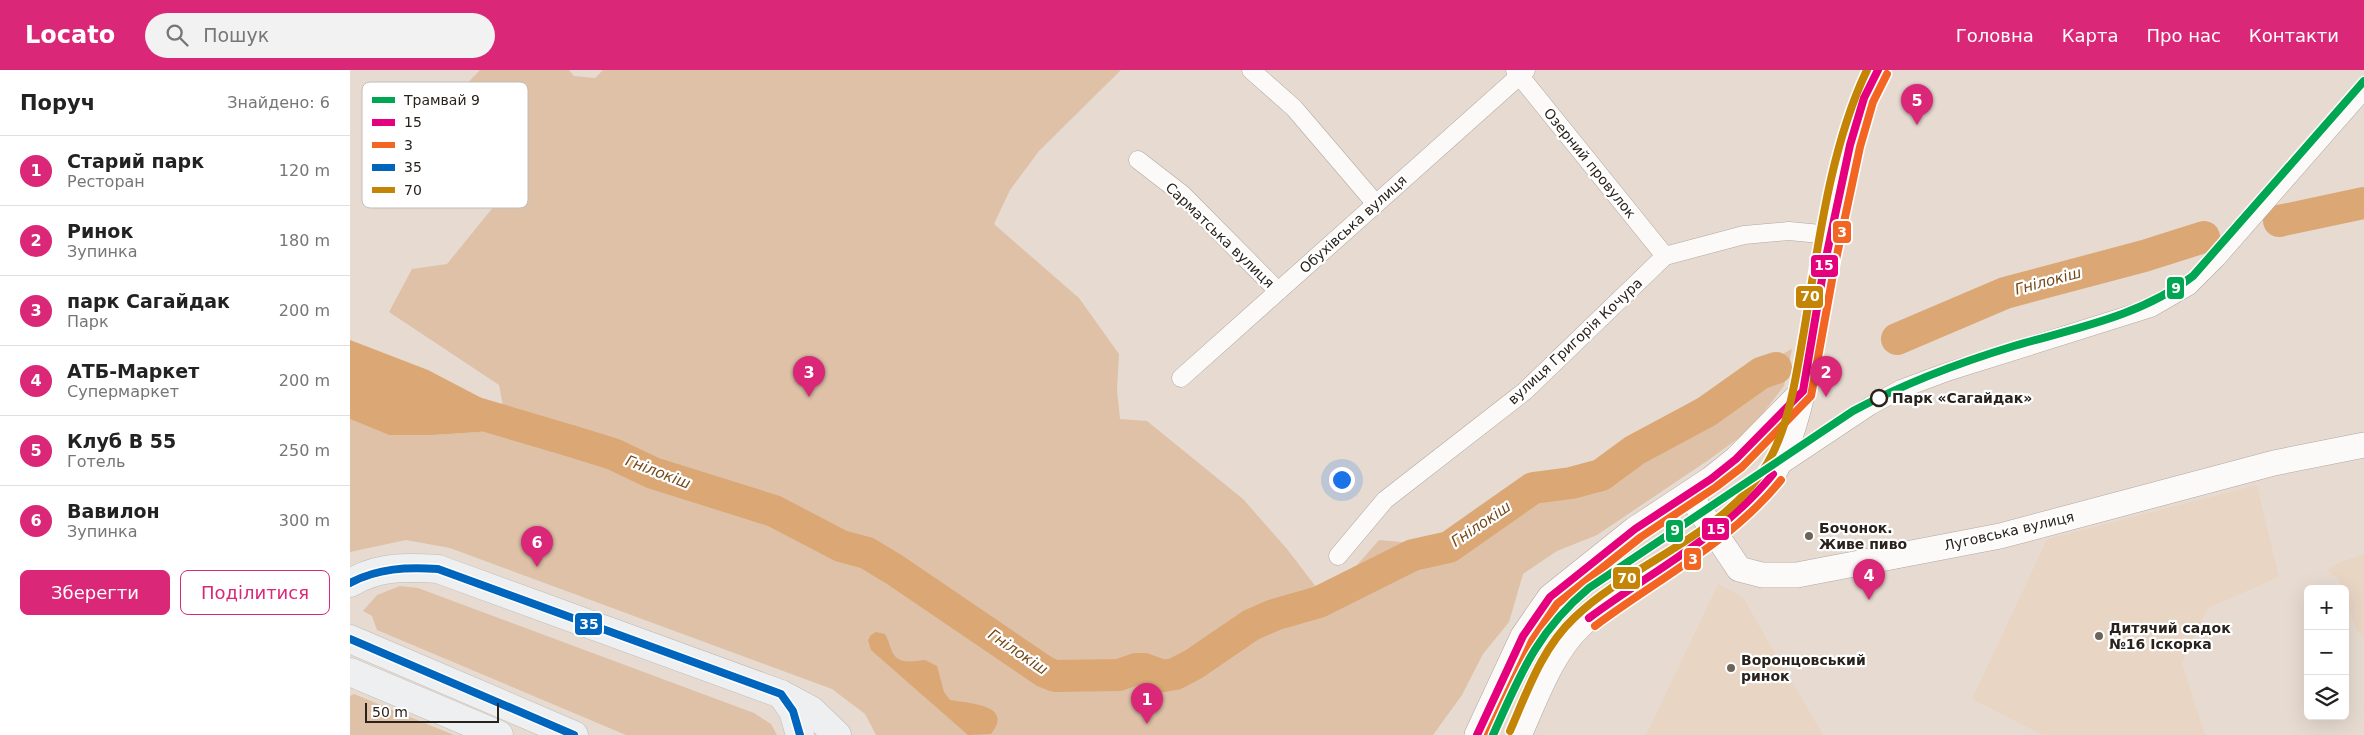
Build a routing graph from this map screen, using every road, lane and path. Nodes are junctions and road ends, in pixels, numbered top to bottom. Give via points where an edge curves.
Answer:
1 (1251, 70) edge
2 (1878, 70) edge
3 (1520, 71) edge
4 (2364, 90) edge
5 (1138, 160) dead end
6 (1376, 204) junction
7 (1831, 235) junction
8 (1664, 256) junction
9 (1278, 291) junction
10 (1181, 378) dead end
11 (1803, 391) junction
12 (2364, 445) edge
13 (1776, 469) junction
14 (1689, 494) junction
15 (1714, 532) junction
16 (1338, 556) dead end
17 (350, 583) edge
18 (357, 642) edge
19 (351, 673) edge
20 (1502, 679) junction
21 (781, 694) junction
22 (499, 735) edge
23 (574, 735) edge
24 (800, 735) edge
25 (837, 735) edge
26 (1459, 735) edge
27 (1477, 735) edge
28 (1519, 735) edge

1 - 6 street via 1294,108
2 - 7 main road via 1864,98 1852,137
3 - 6 street, Обухівська вулиця
3 - 8 street, Озерний провулок
4 - 13 street via 2212,264 2176,296 2143,311 1908,387 1870,406
5 - 9 street, Сарматська вулиця via 1182,194
6 - 9 street, Обухівська вулиця
7 - 8 street, вулиця Григорія Кочура via 1789,231 1744,235
7 - 11 main road
8 - 16 street, вулиця Григорія Кочура via 1525,391 1385,500
9 - 10 street, Обухівська вулиця
11 - 13 main road via 1793,432
11 - 14 main road via 1736,459
12 - 15 main road, Луговська вулиця via 2274,463 2000,536 1797,575 1762,575 1739,569
13 - 15 main road via 1755,496
14 - 15 main road, Луговська вулиця
14 - 20 main road via 1635,529 1550,598 1523,636
15 - 28 main road via 1613,598 1580,626 1554,660
17 - 21 main road via 373,572 405,567 438,569
18 - 23 main road
19 - 22 main road
20 - 26 main road
20 - 27 main road
21 - 24 main road via 793,711
21 - 25 main road via 811,710

